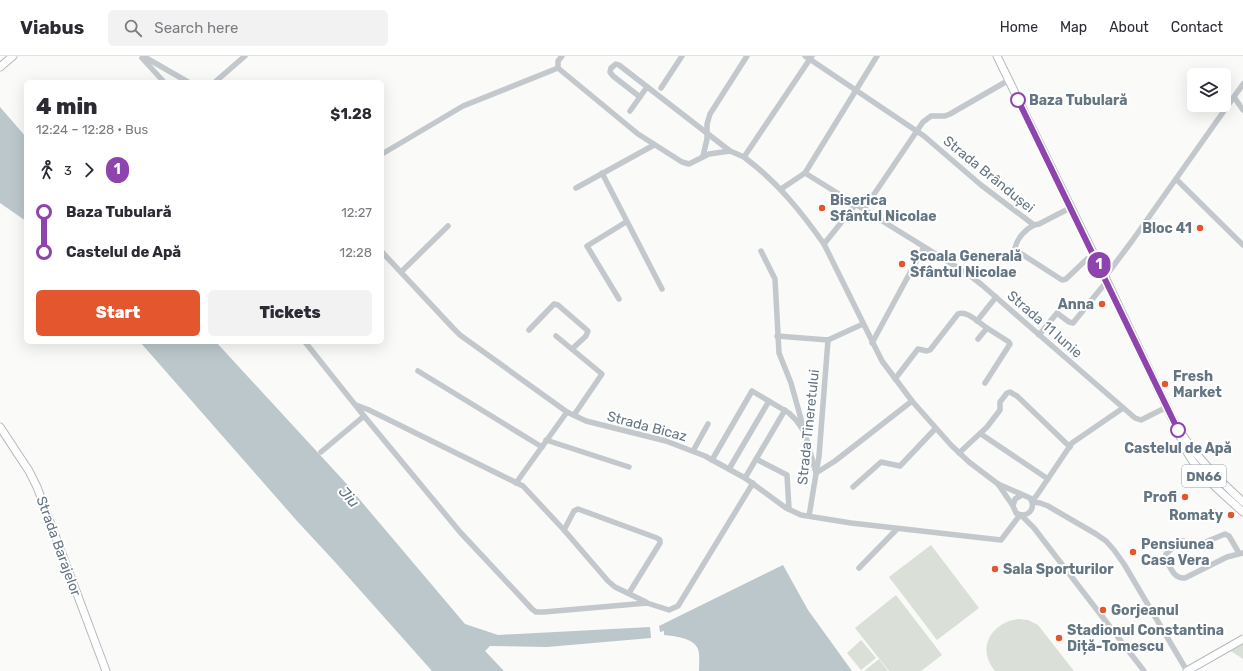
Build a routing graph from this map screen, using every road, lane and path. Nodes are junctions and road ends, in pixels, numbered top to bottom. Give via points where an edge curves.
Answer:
1 (13, 56) edge
2 (142, 56) edge
3 (245, 56) edge
4 (682, 56) edge
5 (747, 56) edge
6 (877, 56) edge
7 (997, 56) edge
8 (561, 57) edge
9 (809, 57) edge
10 (0, 67) edge
11 (558, 68) junction
12 (162, 80) edge
13 (184, 80) edge
14 (217, 80) edge
15 (1009, 80) junction
16 (1243, 84) edge
17 (647, 87) junction
18 (661, 88) dead end
19 (856, 91) junction
20 (640, 97) junction
21 (1234, 97) junction
22 (1243, 110) edge
23 (630, 111) dead end
24 (917, 131) junction
25 (707, 132) junction
26 (654, 145) junction
27 (730, 151) junction
28 (384, 153) edge
29 (703, 156) junction
30 (744, 157) junction
31 (805, 172) junction
32 (602, 173) junction
33 (1176, 179) junction
34 (576, 188) dead end
35 (781, 189) junction
36 (856, 204) junction
37 (1070, 208) junction
38 (864, 209) junction
39 (626, 222) junction
40 (1034, 225) junction
41 (448, 226) dead end
42 (824, 244) junction
43 (1243, 245) edge
44 (924, 247) junction
45 (761, 251) dead end
46 (384, 255) edge
47 (1087, 259) dead end
48 (402, 272) junction
49 (1106, 279) junction
50 (662, 289) dead end
51 (996, 296) junction
52 (619, 299) dead end
53 (977, 321) junction
54 (863, 324) junction
55 (987, 328) junction
56 (529, 330) dead end
57 (1039, 335) junction
58 (556, 336) dead end
59 (778, 336) junction
60 (978, 339) dead end
61 (828, 340) junction
62 (872, 343) junction
63 (307, 344) edge
64 (572, 349) junction
65 (418, 371) dead end
66 (895, 379) junction
67 (985, 383) dead end
68 (769, 401) junction
69 (912, 401) junction
70 (356, 405) junction
71 (1167, 407) junction
72 (1123, 408) junction
73 (785, 410) junction
74 (567, 412) junction
75 (574, 415) junction
76 (364, 416) junction
77 (708, 424) dead end
78 (0, 427) edge
79 (935, 429) junction
80 (981, 434) junction
81 (806, 435) junction
82 (546, 440) junction
83 (542, 447) junction
84 (1070, 447) junction
85 (693, 451) junction
86 (321, 452) dead end
87 (959, 453) junction
88 (756, 459) junction
89 (712, 460) junction
90 (629, 467) dead end
91 (729, 469) junction
92 (816, 473) junction
93 (745, 478) junction
94 (1048, 479) junction
95 (516, 483) junction
96 (753, 483) junction
97 (998, 484) junction
98 (853, 486) dead end
99 (1022, 495) junction
100 (1239, 499) edge
101 (1032, 502) junction
102 (789, 509) junction
103 (1017, 512) junction
104 (1243, 512) edge
105 (1029, 513) junction
106 (809, 516) junction
107 (1034, 528) junction
108 (897, 529) junction
109 (564, 530) junction
110 (1241, 553) edge
111 (860, 568) dead end
112 (629, 593) junction
113 (647, 603) junction
114 (1243, 639) edge
115 (106, 671) edge
116 (1144, 671) edge
117 (1187, 671) edge

1 - 10 main road
2 - 12 street
2 - 13 street
3 - 14 street
4 - 18 street
5 - 25 street via 711,112
6 - 19 street
7 - 15 main road, DN66
8 - 11 street
9 - 19 street, Strada Brândușei
9 - 30 street
11 - 26 street
11 - 28 street via 462,106
15 - 24 street via 950,114 928,118
15 - 37 main road, DN66
16 - 21 street
17 - 20 street
17 - 20 street via 619,65 613,66 610,72 612,76
17 - 25 street
19 - 24 street, Strada Brândușei
19 - 31 street
20 - 23 street
21 - 22 street
21 - 33 street
24 - 38 street
24 - 40 street, Strada Brândușei via 981,185
25 - 27 street
25 - 29 street
26 - 29 street via 687,164
26 - 32 street
27 - 29 street
27 - 30 street
30 - 35 street
31 - 35 street
31 - 36 street, Strada 11 Iunie
32 - 34 street
32 - 39 street
33 - 43 street
33 - 49 street
35 - 42 street
36 - 38 street, Strada 11 Iunie
36 - 42 street
37 - 40 street, Strada Brândușei
37 - 49 main road, DN66
38 - 44 street, Strada 11 Iunie
39 - 50 street
39 - 52 street via 587,246
40 - 47 street via 1025,231 1015,248 1062,280
41 - 48 street
42 - 54 street
44 - 51 street, Strada 11 Iunie via 968,274
44 - 62 street
45 - 59 street via 776,279
46 - 48 street, Strada Bicaz
48 - 74 street, Strada Bicaz via 456,332
49 - 57 street via 1073,323 1057,313
49 - 71 main road, DN66
51 - 53 street
51 - 57 street, Strada 11 Iunie
53 - 55 street
53 - 66 street via 962,312 958,314 930,350 918,349
54 - 61 street
54 - 62 street
55 - 60 street
55 - 67 street via 1010,344
56 - 64 street via 554,304 558,304 588,331
57 - 72 street, Strada 11 Iunie
58 - 64 street
59 - 61 street
59 - 81 street via 779,353 791,383
61 - 92 street, Strada Tineretului
62 - 66 street
63 - 70 street
64 - 75 street via 602,374
65 - 83 street
66 - 69 street
68 - 73 street
68 - 89 street via 752,391
68 - 91 street
69 - 79 street
69 - 92 street
70 - 76 street
70 - 95 street
71 - 72 street, Strada 11 Iunie via 1141,420 1134,418
71 - 100 main road, DN66 via 1178,430 1212,473
72 - 84 street via 1076,440
73 - 81 street
73 - 88 street
74 - 75 street, Strada Bicaz
74 - 82 street
75 - 85 street, Strada Bicaz via 590,423 666,441
76 - 86 street
76 - 113 street via 460,532 536,612
77 - 85 street
78 - 115 main road, Strada Barajelor via 37,487
79 - 87 street
79 - 98 street via 900,466 881,462
80 - 84 street via 1000,410 1000,402 1010,392
80 - 87 street
80 - 94 street
81 - 92 street
82 - 83 street
82 - 90 street
83 - 95 street
84 - 94 street
85 - 89 street, Strada Bicaz
87 - 97 street
88 - 93 street
88 - 102 street via 787,475
89 - 91 street, Strada Bicaz
91 - 93 street, Strada Bicaz
92 - 106 street, Strada Tineretului
93 - 96 street, Strada Bicaz
94 - 101 street
95 - 109 street via 526,488
96 - 102 street, Strada Bicaz
96 - 113 street via 678,606 669,610
97 - 99 street
97 - 103 street
99 - 101 street via 1028,496
99 - 103 street via 1015,499
100 - 104 main road, DN66
101 - 105 street via 1033,508
101 - 117 street via 1048,506 1096,534 1114,550
102 - 106 street, Strada Bicaz
103 - 105 street
103 - 107 street
103 - 108 street, Strada Bicaz via 1001,540
105 - 107 street
106 - 108 street, Strada Bicaz
107 - 116 street
108 - 111 street
109 - 112 street via 608,582
109 - 112 street via 574,511 578,509 660,540
110 - 110 street via 1225,534 1191,548 1182,540 1165,556 1174,573 1182,579
112 - 113 street
114 - 117 main road

